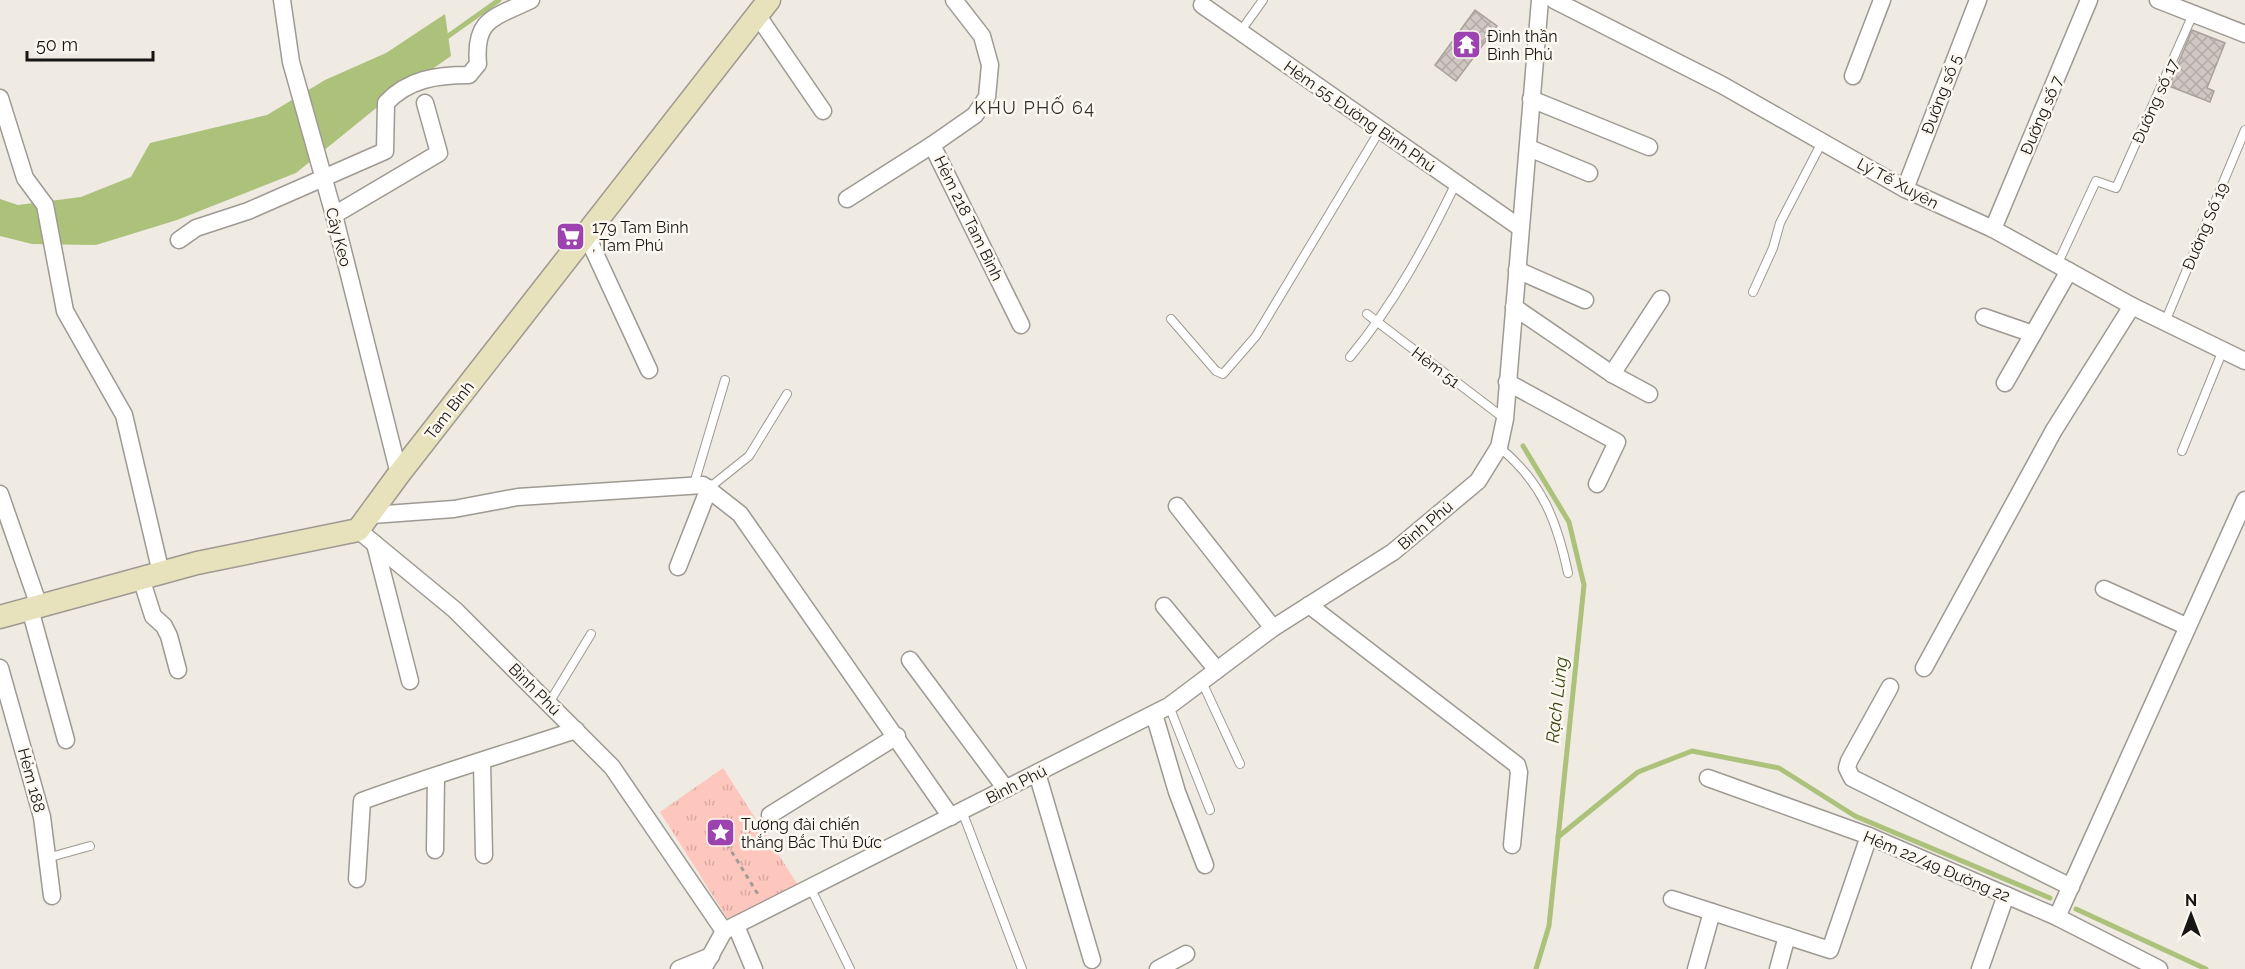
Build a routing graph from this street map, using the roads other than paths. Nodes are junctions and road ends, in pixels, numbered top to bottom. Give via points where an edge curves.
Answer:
1 (282, 0) edge
2 (531, 0) edge
3 (954, 0) edge
4 (1263, 0) edge
5 (1540, 0) edge
6 (1554, 0) edge
7 (1882, 0) edge
8 (1978, 0) edge
9 (2089, 0) edge
10 (2158, 0) edge
11 (1202, 5) dead end
12 (764, 8) edge
13 (2193, 14) junction
14 (1240, 32) junction
15 (2245, 34) edge
16 (1853, 76) dead end
17 (0, 98) edge
18 (1531, 99) junction
19 (425, 103) dead end
20 (823, 111) dead end
21 (1380, 130) junction
22 (2245, 130) edge
23 (1822, 142) junction
24 (933, 145) junction
25 (1649, 147) dead end
26 (1529, 148) junction
27 (1589, 173) dead end
28 (323, 180) junction
29 (1456, 183) junction
30 (1905, 189) junction
31 (847, 199) dead end
32 (334, 215) junction
33 (1519, 227) junction
34 (1993, 229) junction
35 (587, 236) junction
36 (179, 240) dead end
37 (2063, 268) junction
38 (1517, 270) junction
39 (1753, 292) dead end
40 (1661, 299) dead end
41 (1585, 300) dead end
42 (2132, 306) junction
43 (1514, 307) junction
44 (1367, 314) dead end
45 (1984, 317) dead end
46 (1171, 319) dead end
47 (2165, 322) junction
48 (1378, 323) junction
49 (1021, 325) dead end
50 (2033, 334) junction
51 (2223, 350) junction
52 (1350, 357) dead end
53 (2245, 361) edge
54 (649, 370) dead end
55 (1612, 374) junction
56 (725, 380) dead end
57 (1507, 382) junction
58 (2005, 383) dead end
59 (787, 394) dead end
60 (1649, 394) dead end
61 (1505, 420) junction
62 (1499, 447) junction
63 (2182, 451) dead end
64 (399, 474) junction
65 (1597, 484) dead end
66 (702, 486) junction
67 (0, 494) edge
68 (2245, 500) edge
69 (1177, 506) dead end
70 (368, 530) junction
71 (678, 567) dead end
72 (1568, 573) dead end
73 (151, 576) junction
74 (2104, 589) dead end
75 (1309, 605) junction
76 (1164, 606) dead end
77 (35, 607) junction
78 (0, 617) edge
79 (2186, 626) junction
80 (1273, 628) junction
81 (591, 634) dead end
82 (910, 660) dead end
83 (0, 668) edge
84 (1924, 668) dead end
85 (178, 670) dead end
86 (1217, 670) junction
87 (410, 681) dead end
88 (1202, 682) junction
89 (1890, 687) dead end
90 (549, 703) junction
91 (1169, 706) junction
92 (1154, 714) junction
93 (576, 730) junction
94 (897, 736) junction
95 (66, 740) dead end
96 (482, 762) junction
97 (1240, 764) dead end
98 (1036, 773) junction
99 (436, 776) junction
100 (1708, 778) dead end
101 (1006, 789) junction
102 (1210, 810) dead end
103 (957, 814) junction
104 (770, 815) dead end
105 (1869, 836) junction
106 (1512, 845) dead end
107 (90, 846) dead end
108 (435, 850) dead end
109 (484, 855) dead end
110 (47, 858) junction
111 (1205, 865) dead end
112 (357, 879) dead end
113 (2071, 887) junction
114 (811, 889) junction
115 (2006, 895) junction
116 (52, 896) dead end
117 (1672, 899) dead end
118 (1712, 912) junction
119 (2057, 917) junction
120 (730, 929) junction
121 (1787, 936) junction
122 (1186, 954) dead end
123 (1092, 960) dead end
124 (707, 963) edge
125 (679, 969) edge
126 (754, 969) edge
127 (850, 969) edge
128 (1022, 969) edge
129 (1158, 969) edge
130 (1696, 969) edge
131 (1778, 969) edge
132 (1980, 969) edge
133 (2159, 969) edge

1 - 28 street, Cây Keo via 291,62
2 - 28 street via 499,14 481,29 478,64 469,75 422,78 397,91 386,104 385,151
3 - 24 street, Hẻm 218 Tam Bình via 982,36 990,65 987,97 975,115
4 - 14 lane
5 - 18 street, Bình Phú
6 - 23 street, Lý Tế Xuyên via 1722,85
7 - 16 street
8 - 30 street, Đường số 5
9 - 34 street, Đường số 7
10 - 13 street
11 - 14 street, Hẻm 55 Đường Bình Phú
12 - 20 street
12 - 35 main road, Tam Bình
13 - 15 street
13 - 37 lane, Đường số 17 via 2116,188 2096,182
14 - 21 street, Hẻm 55 Đường Bình Phú
17 - 73 street via 25,178 45,205 65,311 124,415
18 - 25 street
18 - 26 street, Bình Phú
19 - 32 street via 439,153
21 - 29 street, Hẻm 55 Đường Bình Phú
21 - 46 lane via 1256,336 1223,374 1216,371
22 - 47 lane, Đường Số 19
23 - 30 street, Lý Tế Xuyên
23 - 39 lane via 1780,223
24 - 31 street
24 - 49 street, Hẻm 218 Tam Bình
26 - 27 street
26 - 33 street, Bình Phú
28 - 32 street, Cây Keo
28 - 36 street via 196,228
29 - 33 street, Hẻm 55 Đường Bình Phú
29 - 48 lane via 1427,243
30 - 34 street, Lý Tế Xuyên
32 - 64 street, Cây Keo
33 - 38 street, Bình Phú
34 - 37 street, Lý Tế Xuyên
35 - 54 street
35 - 64 main road, Tam Bình
37 - 42 street, Lý Tế Xuyên
37 - 50 street
38 - 41 street
38 - 43 street, Bình Phú
40 - 55 street
42 - 47 street, Lý Tế Xuyên
42 - 84 street via 2054,430
43 - 55 street
43 - 57 street, Bình Phú
44 - 48 lane, Hẻm 51
45 - 50 street
47 - 51 street, Lý Tế Xuyên
48 - 52 lane
48 - 61 lane, Hẻm 51
50 - 58 street
51 - 53 street, Lý Tế Xuyên
51 - 63 lane
55 - 60 street
56 - 66 lane
57 - 61 street, Bình Phú
57 - 65 street via 1617,442
59 - 66 lane via 748,456
61 - 62 street, Bình Phú
62 - 72 lane via 1520,464 1544,498 1560,533
62 - 75 street, Bình Phú via 1478,481 1393,552
64 - 70 main road, Tam Bình
66 - 70 street via 518,497
66 - 71 street
66 - 94 street via 740,514
67 - 77 street
68 - 79 street
69 - 80 street
70 - 73 main road via 197,563
70 - 87 street
70 - 90 street, Bình Phú
73 - 77 main road
73 - 85 street via 153,616 169,636
74 - 79 street
75 - 80 street, Bình Phú
75 - 106 street via 1517,765
76 - 86 street
77 - 78 main road
77 - 95 street
79 - 113 street
80 - 86 street, Bình Phú
81 - 90 lane
82 - 101 street
83 - 110 street, Hẻm 188 via 42,818
86 - 88 street, Bình Phú
88 - 91 street, Bình Phú
88 - 97 lane
89 - 113 street via 1849,761 1847,768 1852,778
90 - 93 street, Bình Phú
91 - 92 street, Bình Phú
91 - 102 lane
92 - 98 street, Bình Phú
92 - 111 street via 1177,792
93 - 96 street
93 - 120 street, Bình Phú via 612,767
94 - 103 street
94 - 104 street
96 - 99 street
96 - 109 street
98 - 101 street, Bình Phú
98 - 123 street
99 - 108 street
99 - 112 street via 362,801
100 - 105 street, Hẻm 22/49 Đường 22
101 - 103 street, Bình Phú
103 - 114 street, Bình Phú
103 - 128 lane
105 - 115 street, Hẻm 22/49 Đường 22
105 - 121 street via 1830,950
107 - 110 lane
110 - 116 street, Hẻm 188
113 - 119 street
114 - 120 street, Bình Phú
114 - 127 lane
115 - 119 street, Hẻm 22/49 Đường 22
115 - 132 street
117 - 118 street
118 - 121 street
118 - 130 street
119 - 133 street, Hẻm 22/49 Đường 22
120 - 124 street
120 - 126 street
121 - 131 street
122 - 129 street
124 - 125 street

